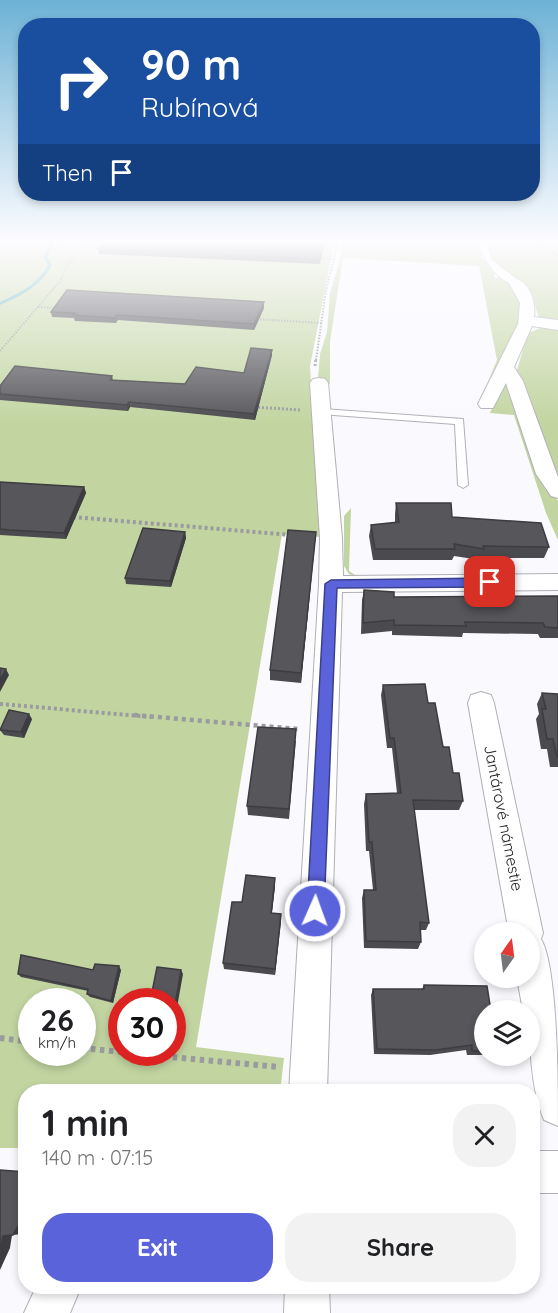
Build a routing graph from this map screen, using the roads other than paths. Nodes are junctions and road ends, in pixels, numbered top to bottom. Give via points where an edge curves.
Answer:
1 (528, 300) edge
2 (526, 321) junction
3 (558, 325) edge
4 (506, 367) junction
5 (320, 383) road end
6 (487, 404) dead end
7 (322, 412) junction
8 (464, 485) dead end
9 (558, 492) edge
10 (558, 582) edge
11 (331, 584) junction
12 (481, 703) dead end
13 (524, 922) edge
14 (537, 988) edge
15 (308, 1081) edge
16 (558, 1106) edge
17 (540, 1172) edge
18 (558, 1172) edge
19 (56, 1294) edge
20 (307, 1294) edge
21 (47, 1313) edge
22 (307, 1313) edge

1 - 2 street
2 - 3 street
2 - 4 street
4 - 6 street
4 - 9 street via 546,474
5 - 7 street
7 - 8 lane via 460,421
7 - 11 street
10 - 11 street
11 - 15 street
12 - 13 street, Jantárové námestie
14 - 16 street
17 - 18 street
19 - 21 street
20 - 22 street

